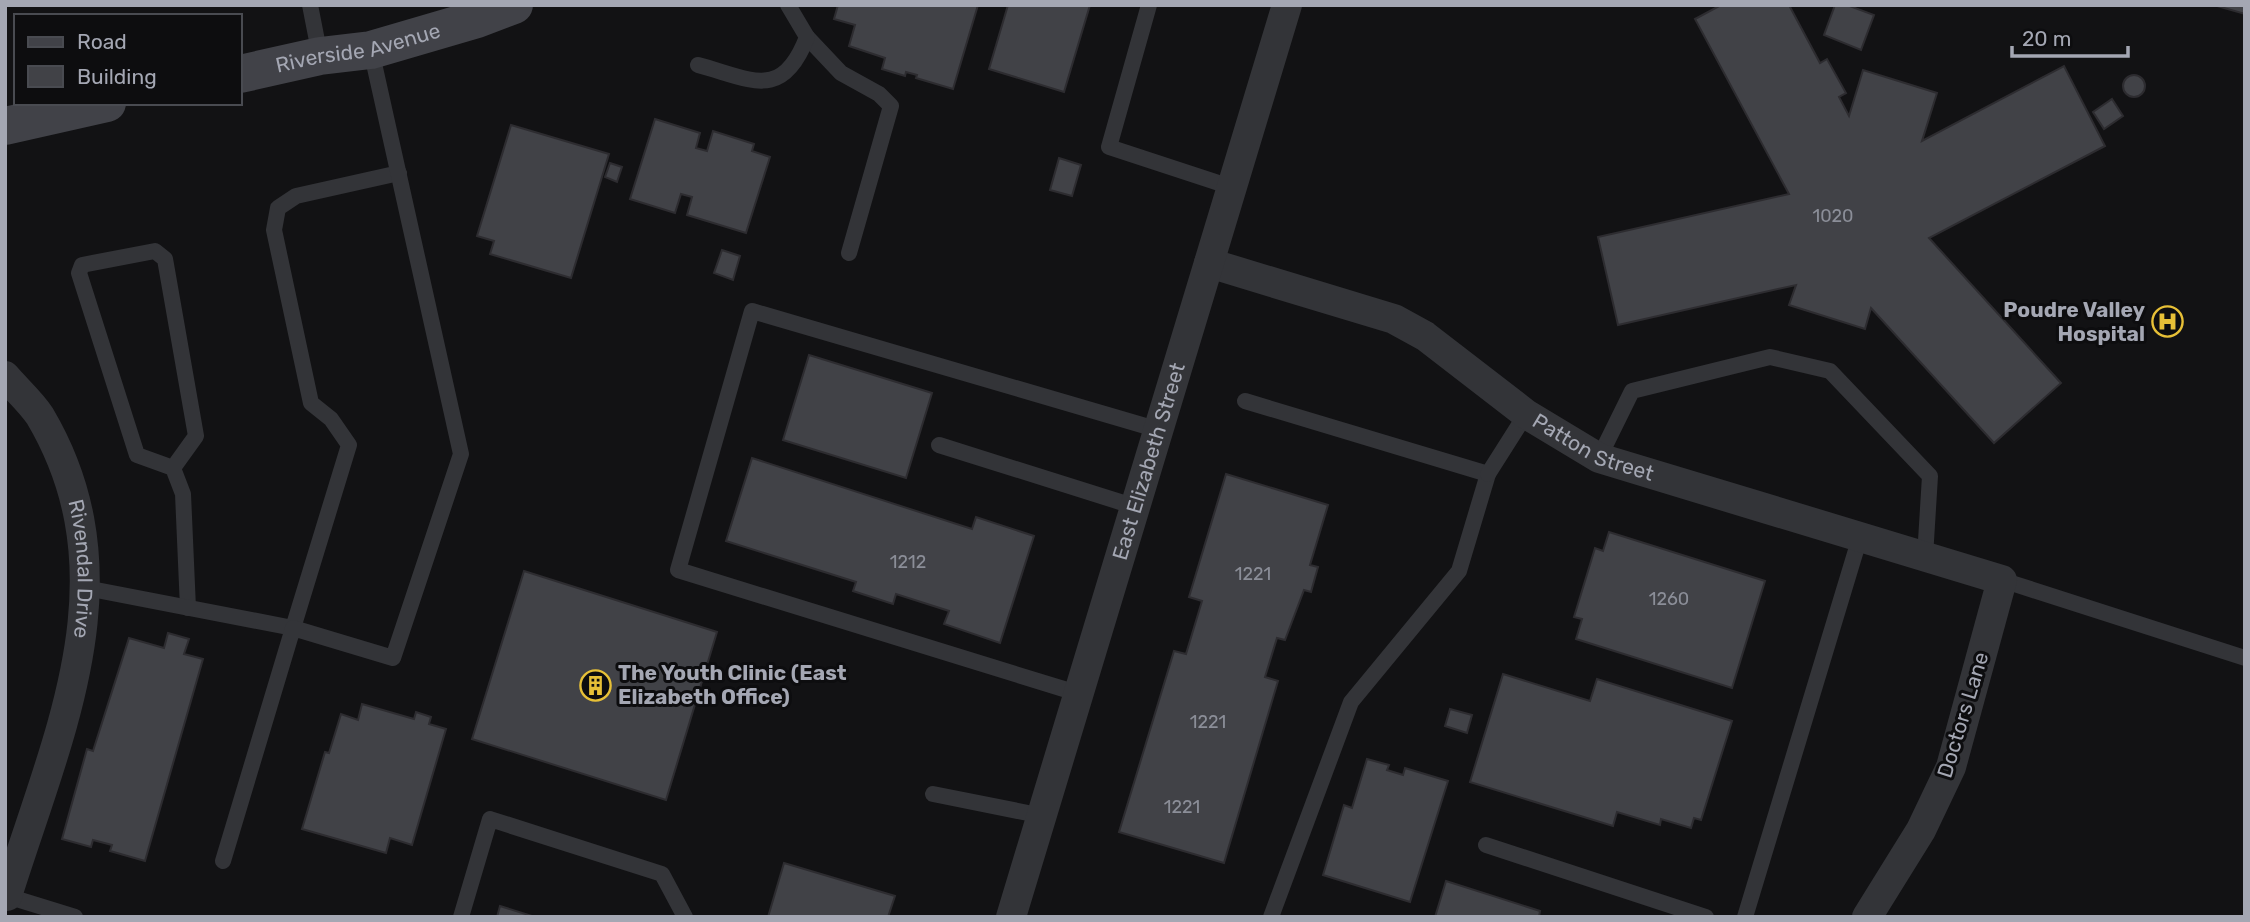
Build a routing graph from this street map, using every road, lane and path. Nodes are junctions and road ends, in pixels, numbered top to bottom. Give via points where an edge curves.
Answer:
1 (310, 5) edge
2 (514, 5) edge
3 (788, 5) edge
4 (1149, 5) edge
5 (1287, 5) edge
6 (807, 37) junction
7 (371, 50) junction
8 (320, 56) junction
9 (698, 65) dead end
10 (242, 74) edge
11 (98, 105) edge
12 (5, 126) edge
13 (399, 173) junction
14 (1234, 188) junction
15 (849, 253) dead end
16 (1209, 262) junction
17 (5, 376) edge
18 (1245, 401) dead end
19 (1526, 414) junction
20 (1159, 430) junction
21 (939, 445) dead end
22 (1600, 458) junction
23 (173, 468) junction
24 (1488, 474) junction
25 (1136, 506) junction
26 (1860, 537) junction
27 (1925, 557) junction
28 (2003, 580) junction
29 (86, 588) junction
30 (188, 608) junction
31 (293, 628) junction
32 (2245, 658) edge
33 (1080, 694) junction
34 (933, 794) dead end
35 (1043, 816) junction
36 (1486, 845) dead end
37 (223, 861) dead end
38 (8, 896) joint
39 (75, 917) edge
40 (461, 917) edge
41 (685, 917) edge
42 (1011, 917) edge
43 (1270, 917) edge
44 (1706, 917) edge
45 (1745, 917) edge
46 (1867, 917) edge

1 - 8 lane
2 - 7 main road, Riverside Avenue
3 - 6 lane
4 - 14 lane via 1109,148
5 - 14 street, East Elizabeth Street
6 - 9 lane via 800,54 779,79 765,83
6 - 15 lane via 841,73 891,106
7 - 8 main road, Riverside Avenue
7 - 13 lane
8 - 10 main road, Riverside Avenue
11 - 12 main road
13 - 31 lane via 296,196 278,208 274,230 311,403 331,419 349,445
13 - 31 lane via 461,454 393,658
14 - 16 street, East Elizabeth Street
16 - 19 street, Patton Street via 1394,319 1425,336
16 - 20 street, East Elizabeth Street
17 - 29 street, Rivendal Drive via 39,415 64,466 82,523
18 - 24 lane
19 - 22 street, Patton Street
19 - 24 lane
20 - 25 street, East Elizabeth Street
20 - 33 lane via 752,311 678,570
21 - 25 lane
22 - 26 street, Patton Street
22 - 27 lane via 1632,391 1770,357 1830,371 1930,476
23 - 23 lane via 137,455 79,273 82,265 155,251 165,259 196,436
23 - 30 lane via 183,494
24 - 43 lane via 1459,572 1351,702
25 - 33 street, East Elizabeth Street
26 - 27 street, Patton Street
26 - 45 lane
27 - 28 street, Patton Street
28 - 32 lane
28 - 46 street, Doctors Lane via 1951,767 1922,830
29 - 30 lane
29 - 38 street, Rivendal Drive via 79,662
30 - 31 lane
31 - 37 lane
33 - 35 street, East Elizabeth Street
34 - 35 lane
35 - 42 street, East Elizabeth Street
36 - 44 lane
38 - 39 lane
40 - 41 lane via 490,819 662,874

